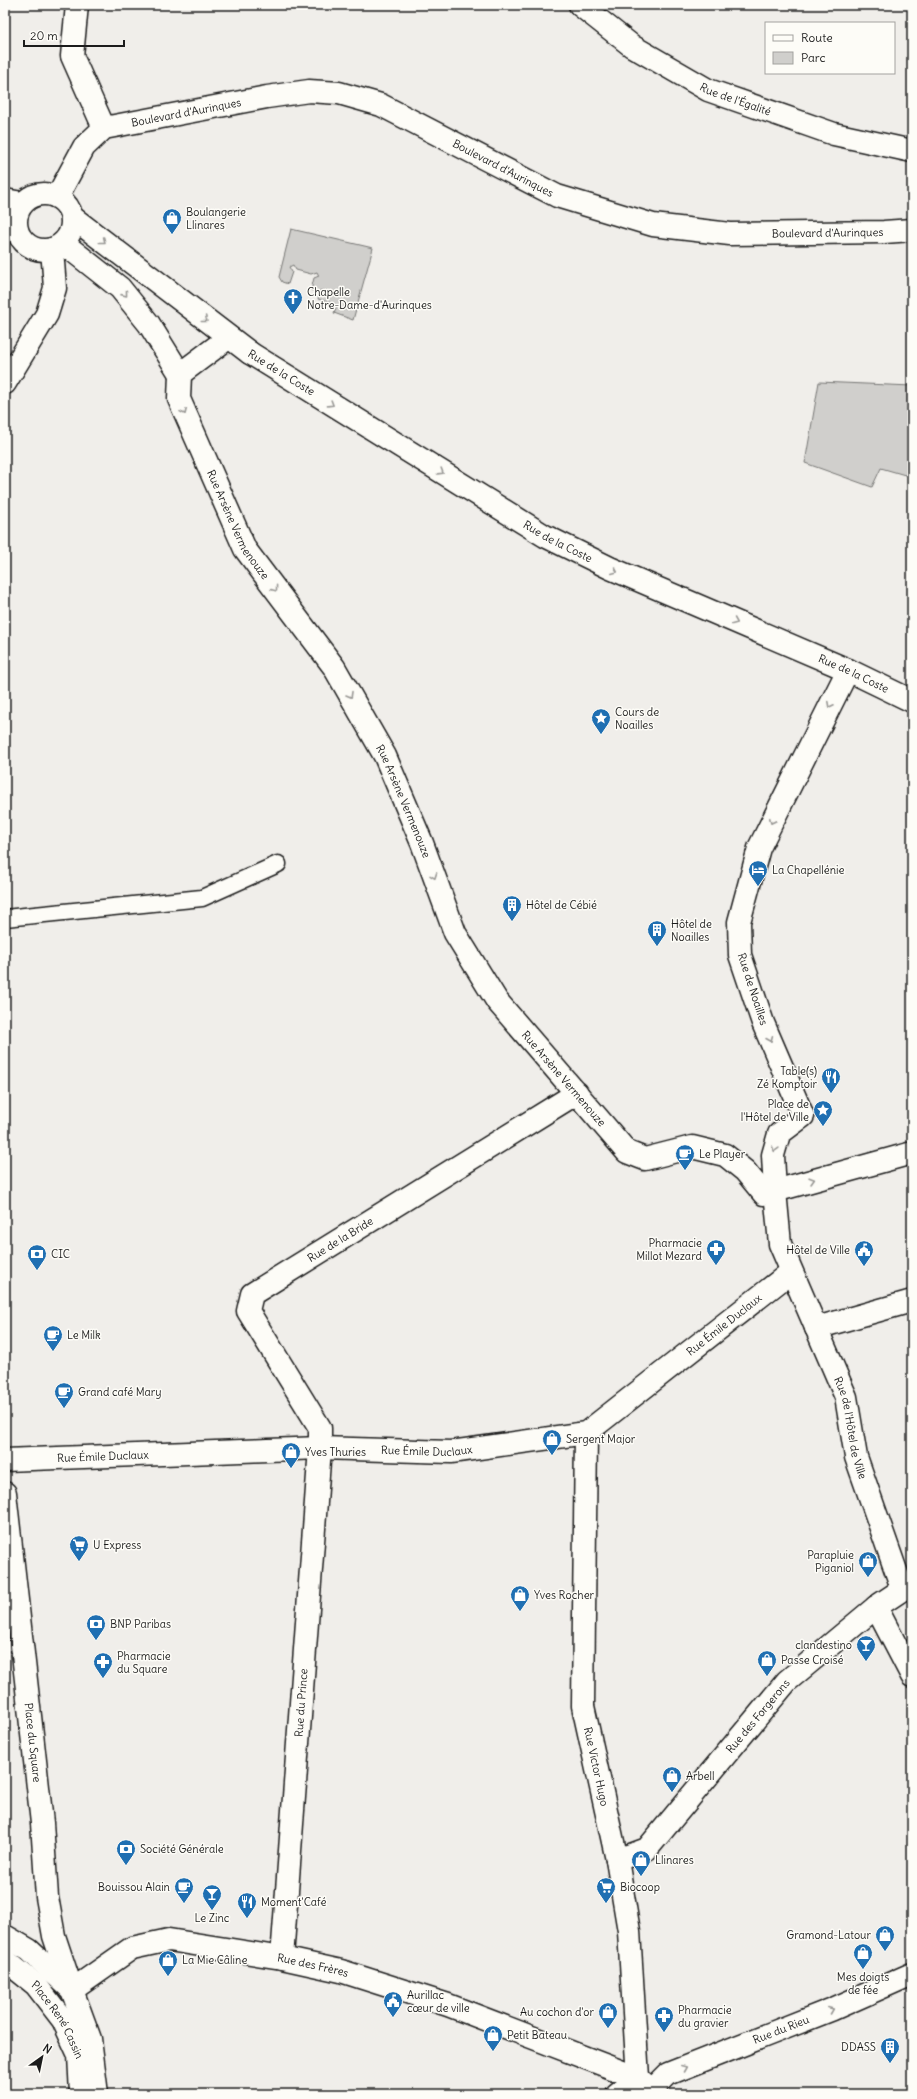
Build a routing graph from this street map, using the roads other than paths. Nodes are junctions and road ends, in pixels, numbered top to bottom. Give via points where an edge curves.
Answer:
1 (77, 5) edge
2 (580, 5) edge
3 (104, 128) junction
4 (912, 151) edge
5 (57, 197) junction
6 (12, 212) edge
7 (72, 217) junction
8 (912, 230) edge
9 (57, 246) junction
10 (228, 338) junction
11 (180, 374) junction
12 (5, 383) edge
13 (848, 670) junction
14 (912, 701) edge
15 (278, 864) dead end
16 (5, 918) edge
17 (577, 1093) junction
18 (912, 1153) edge
19 (775, 1191) junction
20 (791, 1272) junction
21 (912, 1301) edge
22 (816, 1328) junction
23 (586, 1433) junction
24 (320, 1448) junction
25 (5, 1460) edge
26 (5, 1493) edge
27 (907, 1585) edge
28 (876, 1607) junction
29 (912, 1676) edge
30 (617, 1860) junction
31 (5, 1936) edge
32 (282, 1958) junction
33 (5, 1960) edge
34 (912, 1974) edge
35 (72, 1990) junction
36 (647, 2087) edge
37 (81, 2094) edge
38 (97, 2094) edge
39 (617, 2094) edge

1 - 3 street via 72,56
2 - 4 street, Rue de l'Égalité via 632,46 708,90 834,134
3 - 5 street via 84,147
3 - 8 street, Boulevard d'Aurinques via 266,97 309,91 340,93 381,105 557,196 652,225 730,234
5 - 6 street via 38,194 30,197
5 - 7 street via 64,202
6 - 9 street via 16,230 27,245 39,249
7 - 9 street via 72,226
7 -> 10 street, Rue de la Coste
9 -> 11 street via 120,288 149,324
9 - 12 street via 55,288 47,314
10 - 11 street
10 -> 13 street, Rue de la Coste via 545,536 610,568
11 -> 17 street, Rue Arsène Vermenouze via 179,399 245,549 334,667 385,756 422,843 455,933 497,1001
13 - 14 street, Rue de la Coste
13 -> 19 street, Rue de Noailles via 759,848 739,922 740,955 763,1023 803,1116 779,1134 773,1155
15 - 16 lane via 202,898
17 - 19 street, Rue Arsène Vermenouze via 627,1152 645,1159 692,1147 725,1155 745,1171 764,1194
17 - 24 street, Rue de la Bride via 252,1294 248,1311 320,1428
19 -> 18 street
19 - 20 street via 780,1244
20 - 22 street, Rue de l'Hôtel de Ville
20 - 23 street, Rue Émile Duclaux
21 - 22 street
22 - 27 street, Rue de l'Hôtel de Ville via 846,1397 856,1457
23 - 24 street, Rue Émile Duclaux via 451,1452
23 - 30 street, Rue Victor Hugo via 583,1706
24 - 25 street, Rue Émile Duclaux
24 - 32 street, Rue du Prince
26 - 35 street, Place du Square via 41,1815 47,1897 54,1936
27 - 28 street, Rue des Forgerons
28 - 29 street
28 - 30 street, Rue des Forgerons via 787,1681 647,1849
30 - 36 street, Rue Victor Hugo via 629,1931
31 - 35 street via 28,1950
32 - 35 street, Rue des Frères via 169,1940 132,1948
32 - 36 street, Rue des Frères via 341,1971 448,2005
33 - 37 street, Place René Cassin via 36,1985 63,2020 80,2056
36 -> 34 street, Rue du Rieu via 668,2074 833,2009
35 - 38 street, Place du Square via 90,2039
36 - 39 street, Rue du Rieu

